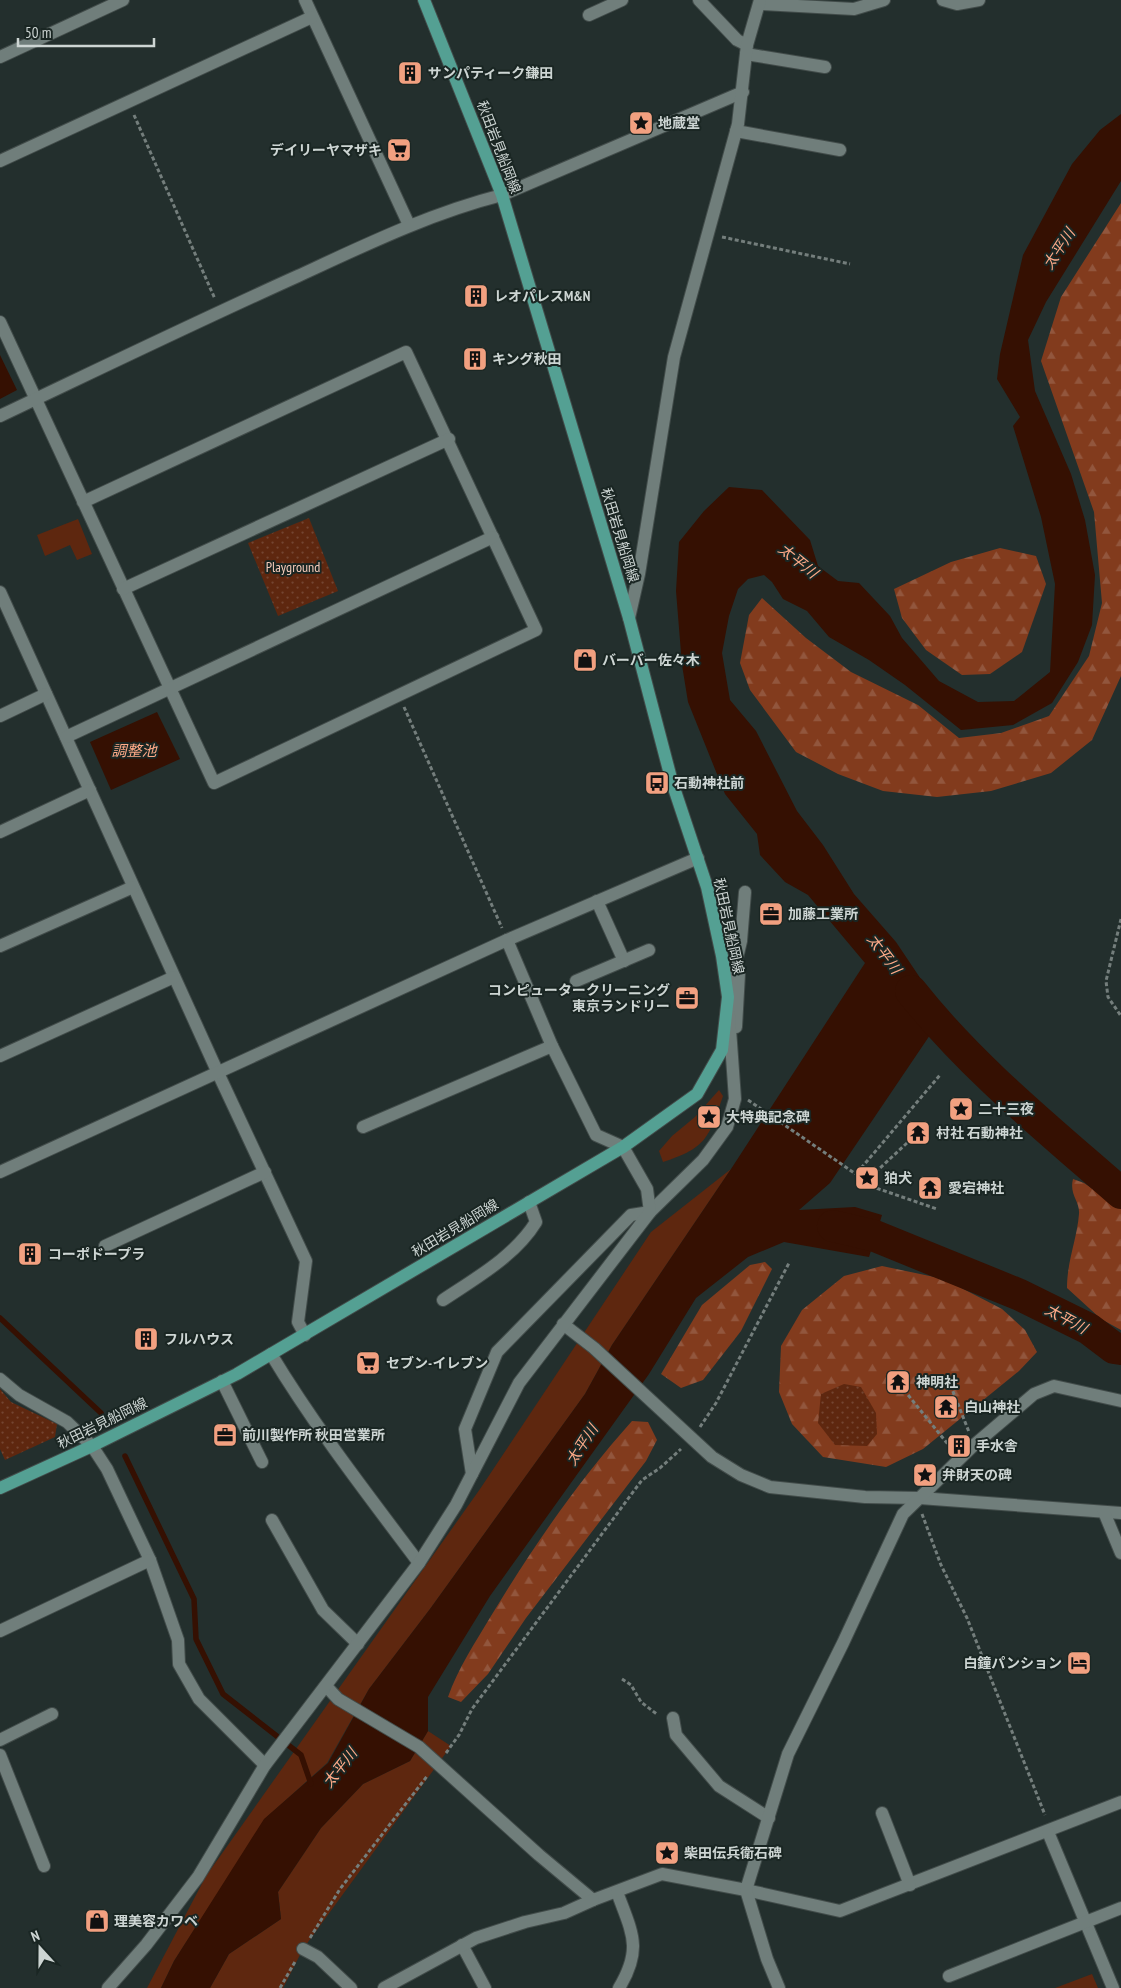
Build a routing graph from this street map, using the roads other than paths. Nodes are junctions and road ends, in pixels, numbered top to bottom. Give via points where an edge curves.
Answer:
1 (123, 0) edge
2 (305, 0) edge
3 (424, 0) edge
4 (622, 0) edge
5 (698, 0) edge
6 (884, 0) edge
7 (943, 0) edge
8 (979, 0) edge
9 (760, 2) edge
10 (589, 14) dead end
11 (312, 17) junction
12 (747, 49) junction
13 (0, 57) edge
14 (825, 67) dead end
15 (742, 92) junction
16 (736, 131) junction
17 (840, 150) dead end
18 (0, 161) edge
19 (502, 195) junction
20 (409, 225) junction
21 (0, 322) edge
22 (35, 400) junction
23 (0, 416) edge
24 (449, 440) junction
25 (83, 502) junction
26 (493, 537) junction
27 (123, 589) junction
28 (2, 600) edge
29 (630, 618) junction
30 (169, 688) junction
31 (46, 694) junction
32 (0, 716) edge
33 (66, 737) junction
34 (90, 790) junction
35 (0, 832) edge
36 (698, 858) junction
37 (134, 888) junction
38 (745, 892) dead end
39 (597, 901) junction
40 (507, 940) junction
41 (741, 941) junction
42 (0, 946) edge
43 (648, 950) dead end
44 (624, 961) junction
45 (174, 977) junction
46 (576, 981) dead end
47 (728, 997) junction
48 (552, 1046) junction
49 (0, 1056) edge
50 (733, 1069) junction
51 (218, 1072) junction
52 (363, 1127) dead end
53 (623, 1148) junction
54 (0, 1172) edge
55 (264, 1172) junction
56 (529, 1202) junction
57 (650, 1212) junction
58 (105, 1246) dead end
59 (443, 1300) dead end
60 (563, 1324) junction
61 (305, 1335) junction
62 (271, 1354) junction
63 (0, 1379) edge
64 (222, 1381) junction
65 (1121, 1401) edge
66 (92, 1446) junction
67 (262, 1462) dead end
68 (472, 1474) junction
69 (0, 1488) edge
70 (920, 1498) junction
71 (1104, 1512) junction
72 (1121, 1513) edge
73 (272, 1520) dead end
74 (1121, 1554) edge
75 (150, 1560) junction
76 (419, 1564) junction
77 (0, 1631) edge
78 (358, 1644) junction
79 (326, 1686) junction
80 (52, 1714) dead end
81 (673, 1723) road end
82 (0, 1740) edge
83 (0, 1755) edge
84 (265, 1765) junction
85 (1121, 1802) edge
86 (882, 1813) dead end
87 (769, 1818) junction
88 (1050, 1831) junction
89 (44, 1866) dead end
90 (910, 1885) junction
91 (746, 1890) junction
92 (617, 1892) junction
93 (593, 1900) junction
94 (1121, 1908) edge
95 (1086, 1922) junction
96 (462, 1946) junction
97 (303, 1949) road end
98 (948, 1976) dead end
99 (400, 1984) edge
100 (108, 1988) edge
101 (351, 1988) edge
102 (384, 1988) edge
103 (485, 1988) edge
104 (619, 1988) edge
105 (779, 1988) edge
106 (1113, 1988) edge

1 - 13 street
2 - 11 street
3 - 19 main road, 秋田岩見船岡線
4 - 10 street
5 - 12 street
6 - 9 street via 854,9
7 - 8 street via 957,4
9 - 12 street
11 - 18 street
11 - 20 street
12 - 14 street
12 - 15 street
15 - 16 street
15 - 19 street
16 - 17 street
16 - 29 street via 674,358
19 - 20 street
19 - 29 main road, 秋田岩見船岡線
20 - 22 street
21 - 22 street
22 - 23 street
22 - 25 street
24 - 25 street via 406,352
24 - 26 street
24 - 27 street
25 - 27 street
26 - 30 street
26 - 30 street via 536,630 214,783
27 - 30 street
28 - 31 street
29 - 36 main road, 秋田岩見船岡線 via 672,782
30 - 33 street
31 - 32 street
31 - 33 street
33 - 34 street
34 - 35 street
34 - 37 street
36 - 39 street
36 - 47 main road, 秋田岩見船岡線 via 722,956
37 - 42 street
37 - 45 street
38 - 41 street
39 - 40 street
39 - 44 street
40 - 48 street
40 - 51 street
41 - 47 street
41 - 50 street
43 - 44 street
44 - 46 street
45 - 49 street
45 - 51 street
47 - 50 street
47 - 53 main road, 秋田岩見船岡線 via 722,1050 696,1094
48 - 52 street
48 - 53 street via 596,1136
50 - 57 street via 735,1099 726,1127 703,1160
51 - 54 street
51 - 55 street
53 - 56 main road, 秋田岩見船岡線
53 - 57 street via 647,1188
55 - 58 street
55 - 61 street via 306,1261 298,1322
56 - 59 street via 536,1222 529,1234 487,1271
56 - 61 main road, 秋田岩見船岡線
57 - 60 street
57 - 68 street via 631,1215 497,1352 465,1429
60 - 68 street via 519,1383
60 - 70 street via 594,1348 712,1457 741,1475 770,1487 865,1497
61 - 62 main road, 秋田岩見船岡線
62 - 64 main road, 秋田岩見船岡線
62 - 76 street via 325,1436
63 - 66 street via 19,1395 67,1422
64 - 66 main road, 秋田岩見船岡線
64 - 67 street
65 - 70 street via 1054,1386 1034,1394 959,1458
66 - 69 main road, 秋田岩見船岡線
66 - 75 street via 107,1469
68 - 76 street
70 - 71 street
70 - 87 street via 903,1514 844,1644 788,1754
71 - 72 street
71 - 74 street
73 - 78 street via 323,1610
75 - 77 street
75 - 84 street via 178,1640 183,1671 199,1699
76 - 78 street
78 - 79 street
79 - 84 street
79 - 93 street via 338,1699 419,1747
80 - 82 street
81 - 87 street via 676,1734 720,1786
83 - 89 street
84 - 100 street via 198,1877
85 - 88 street
86 - 90 street
87 - 91 street
88 - 90 street
88 - 95 street
90 - 91 street via 840,1911
91 - 92 street via 662,1874
91 - 105 street
92 - 93 street
92 - 104 street via 635,1945 629,1971
93 - 96 street via 564,1913 476,1938
94 - 95 street
95 - 98 street
95 - 106 street
96 - 99 street
96 - 103 street
97 - 101 street
99 - 102 street

